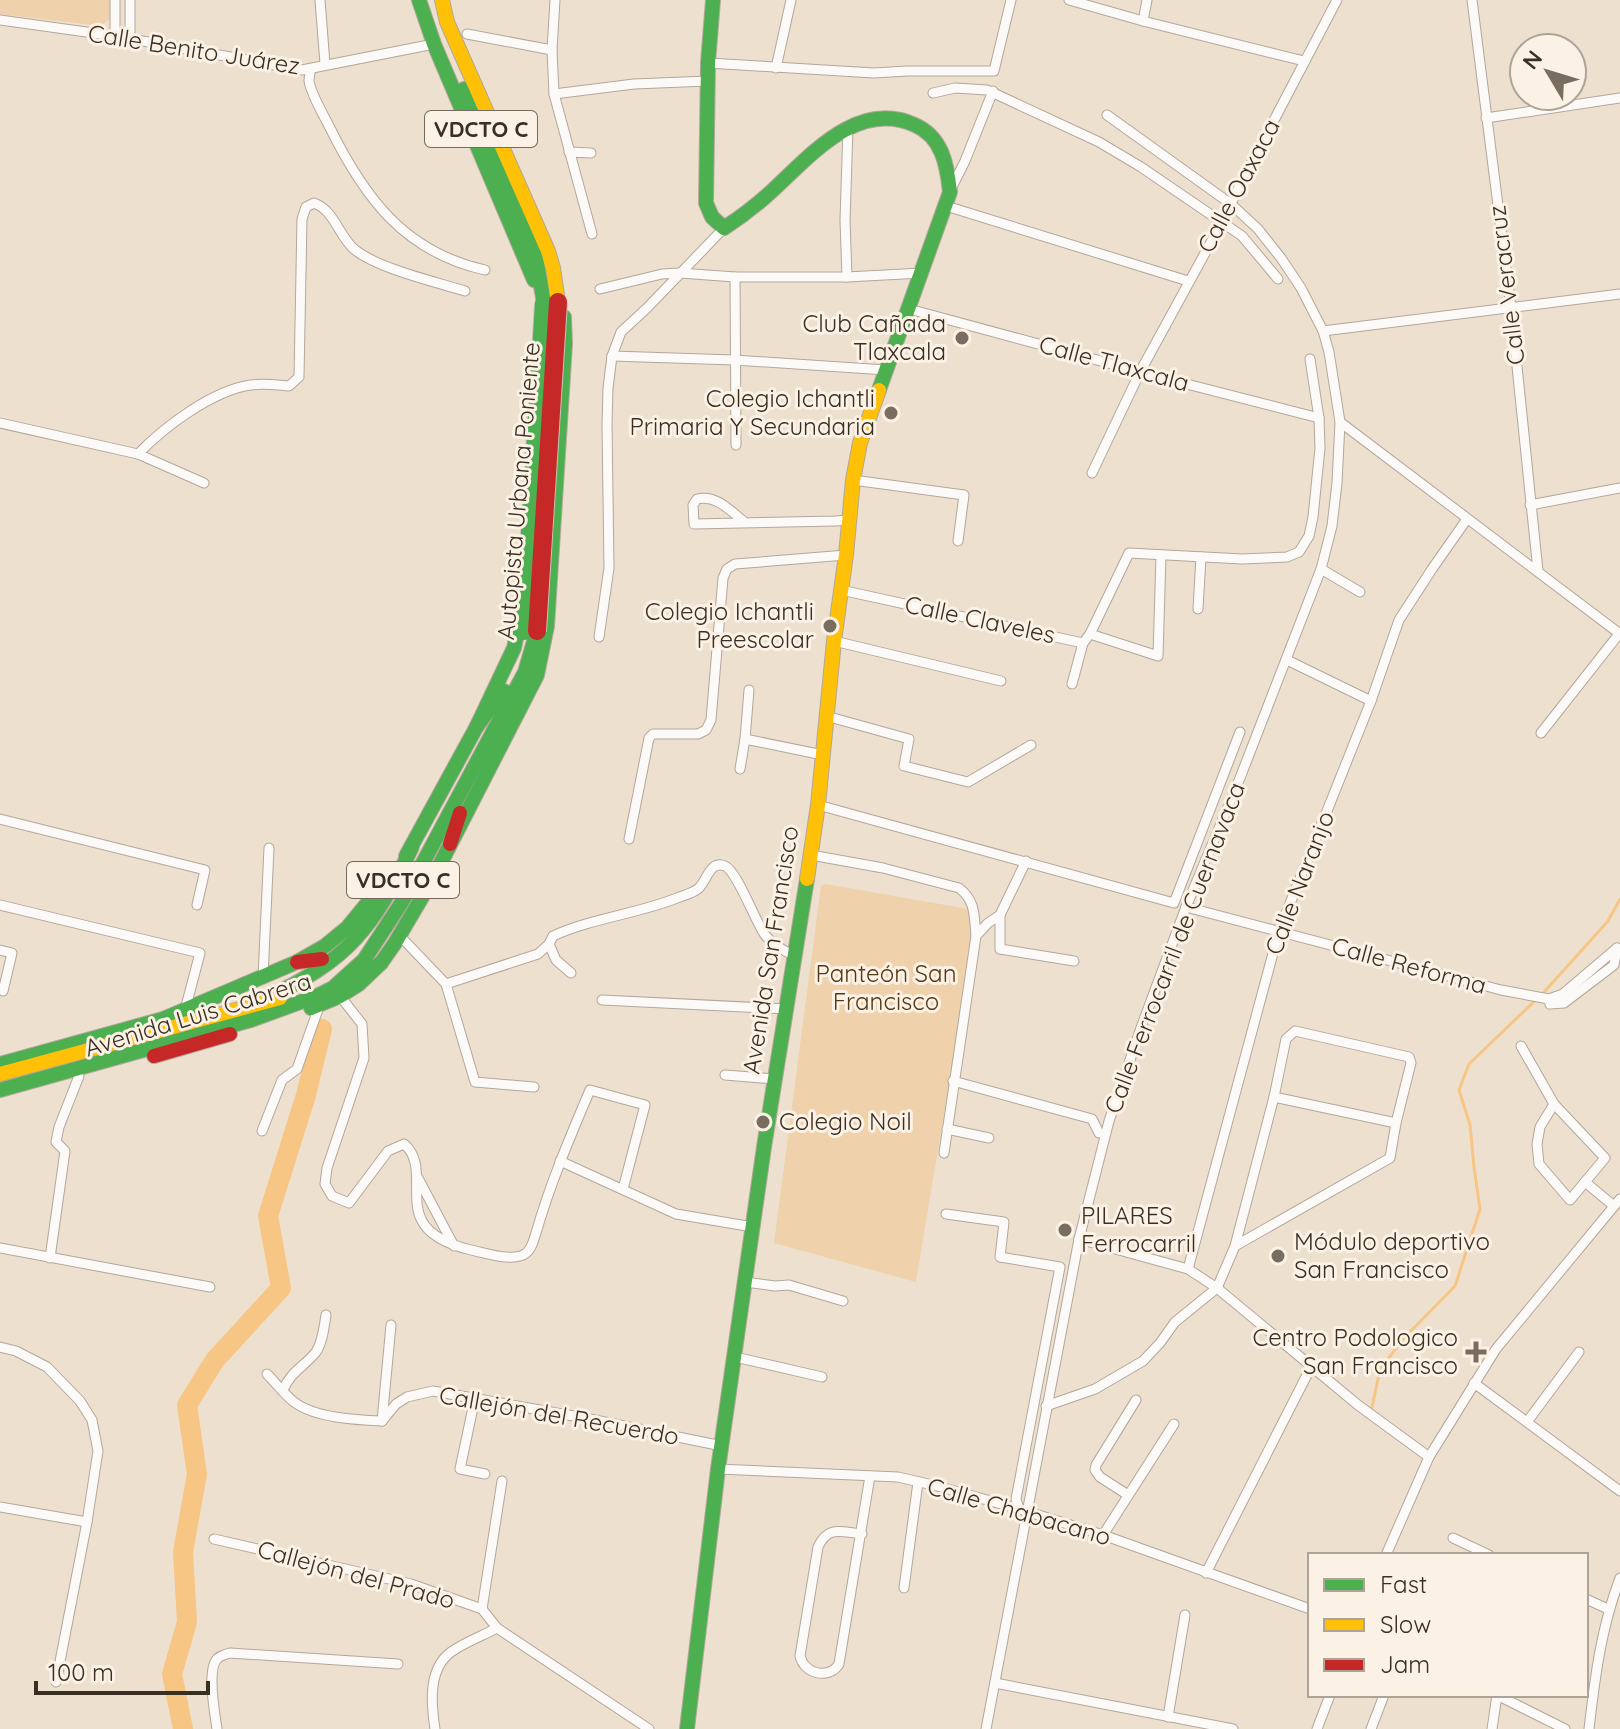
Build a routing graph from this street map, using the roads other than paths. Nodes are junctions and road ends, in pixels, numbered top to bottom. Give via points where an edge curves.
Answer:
1 (115, 0) edge
2 (130, 0) edge
3 (320, 0) edge
4 (419, 0) edge
5 (430, 0) edge
6 (442, 0) edge
7 (449, 0) edge
8 (555, 0) edge
9 (713, 0) edge
10 (791, 0) edge
11 (1011, 0) edge
12 (1069, 0) edge
13 (1147, 0) edge
14 (1337, 0) edge
15 (1472, 0) edge
16 (0, 20) edge
17 (1143, 21) junction
18 (467, 34) dead end
19 (115, 36) junction
20 (130, 39) junction
21 (434, 44) junction
22 (552, 50) junction
23 (1304, 61) junction
24 (325, 64) junction
25 (776, 68) junction
26 (311, 69) junction
27 (708, 72) junction
28 (993, 91) junction
29 (933, 93) dead end
30 (554, 94) junction
31 (1620, 98) edge
32 (1107, 115) dead end
33 (1486, 118) junction
34 (848, 128) junction
35 (569, 152) junction
36 (591, 153) dead end
37 (948, 199) junction
38 (1231, 204) junction
39 (1222, 222) junction
40 (724, 228) junction
41 (592, 234) dead end
42 (485, 270) dead end
43 (680, 273) junction
44 (922, 273) junction
45 (735, 277) junction
46 (847, 277) junction
47 (1278, 279) dead end
48 (1188, 281) junction
49 (600, 289) dead end
50 (465, 291) dead end
51 (1620, 294) edge
52 (1511, 308) junction
53 (909, 309) junction
54 (1323, 331) junction
55 (565, 344) junction
56 (535, 347) junction
57 (612, 356) junction
58 (1310, 359) dead end
59 (734, 360) junction
60 (886, 370) junction
61 (1140, 372) junction
62 (1319, 418) junction
63 (1340, 422) junction
64 (0, 423) edge
65 (736, 445) dead end
66 (138, 454) junction
67 (1092, 473) dead end
68 (853, 480) junction
69 (204, 483) dead end
70 (1620, 488) edge
71 (1530, 505) junction
72 (1467, 519) junction
73 (850, 520) junction
74 (746, 523) junction
75 (958, 541) dead end
76 (846, 555) junction
77 (1161, 555) junction
78 (1201, 557) junction
79 (1321, 569) junction
80 (1538, 571) junction
81 (841, 590) junction
82 (1360, 592) dead end
83 (1198, 609) dead end
84 (530, 631) junction
85 (1619, 634) edge
86 (599, 637) dead end
87 (1086, 638) junction
88 (834, 641) junction
89 (1287, 660) junction
90 (1001, 681) dead end
91 (1072, 684) dead end
92 (749, 690) dead end
93 (509, 693) junction
94 (1371, 701) junction
95 (826, 716) junction
96 (477, 726) junction
97 (506, 728) junction
98 (1240, 732) dead end
99 (1541, 733) dead end
100 (745, 739) junction
101 (1031, 745) dead end
102 (815, 753) junction
103 (740, 769) dead end
104 (818, 805) junction
105 (0, 819) edge
106 (629, 839) dead end
107 (412, 847) junction
108 (269, 848) dead end
109 (811, 855) junction
110 (1026, 861) junction
111 (392, 873) junction
112 (0, 905) edge
113 (197, 905) dead end
114 (1186, 907) junction
115 (1000, 915) junction
116 (1279, 931) junction
117 (399, 935) junction
118 (976, 936) junction
119 (549, 944) junction
120 (1619, 945) edge
121 (0, 950) edge
122 (795, 956) junction
123 (322, 959) junction
124 (1074, 961) dead end
125 (297, 962) junction
126 (381, 963) junction
127 (1617, 967) edge
128 (571, 973) dead end
129 (263, 977) junction
130 (446, 984) junction
131 (3, 991) dead end
132 (280, 992) junction
133 (340, 996) junction
134 (318, 1000) junction
135 (602, 1000) dead end
136 (1551, 1000) junction
137 (244, 1007) junction
138 (787, 1009) junction
139 (185, 1010) junction
140 (1521, 1046) dead end
141 (0, 1064) edge
142 (0, 1074) edge
143 (725, 1075) dead end
144 (79, 1076) junction
145 (775, 1079) junction
146 (953, 1081) junction
147 (534, 1087) dead end
148 (0, 1090) edge
149 (0, 1096) edge
150 (1274, 1097) junction
151 (1554, 1104) junction
152 (1396, 1123) junction
153 (947, 1129) junction
154 (262, 1131) dead end
155 (1099, 1133) dead end
156 (989, 1138) dead end
157 (944, 1153) dead end
158 (560, 1161) junction
159 (416, 1175) junction
160 (1585, 1182) junction
161 (623, 1189) junction
162 (1617, 1202) edge
163 (946, 1214) dead end
164 (753, 1227) junction
165 (1079, 1239) junction
166 (454, 1246) junction
167 (1235, 1246) junction
168 (0, 1248) edge
169 (50, 1258) junction
170 (1188, 1269) junction
171 (745, 1282) junction
172 (210, 1287) dead end
173 (1217, 1288) junction
174 (843, 1301) dead end
175 (326, 1315) dead end
176 (391, 1325) dead end
177 (0, 1347) edge
178 (1579, 1352) dead end
179 (735, 1357) junction
180 (1311, 1367) junction
181 (267, 1374) dead end
182 (822, 1377) dead end
183 (1474, 1383) junction
184 (283, 1390) junction
185 (475, 1398) junction
186 (1136, 1400) dead end
187 (1046, 1406) junction
188 (382, 1421) junction
189 (1527, 1422) junction
190 (1174, 1424) dead end
191 (722, 1446) junction
192 (1429, 1457) junction
193 (718, 1469) junction
194 (485, 1474) dead end
195 (870, 1476) junction
196 (502, 1481) dead end
197 (918, 1482) junction
198 (1620, 1491) edge
199 (1128, 1495) junction
200 (0, 1507) edge
201 (1023, 1510) junction
202 (87, 1522) junction
203 (862, 1534) junction
204 (1103, 1535) junction
205 (1453, 1538) dead end
206 (214, 1539) dead end
207 (1387, 1553) edge
208 (1485, 1553) edge
209 (1206, 1573) junction
210 (1620, 1578) edge
211 (904, 1588) dead end
212 (1588, 1600) edge
213 (1308, 1608) edge
214 (482, 1609) junction
215 (1608, 1609) junction
216 (1185, 1615) dead end
217 (497, 1628) junction
218 (398, 1664) dead end
219 (56, 1682) dead end
220 (995, 1683) junction
221 (1329, 1697) edge
222 (1383, 1697) edge
223 (1497, 1697) edge
224 (1501, 1697) edge
225 (1168, 1717) junction
226 (1219, 1728) edge
227 (217, 1729) edge
228 (435, 1729) edge
229 (649, 1729) edge
230 (687, 1729) edge
231 (986, 1729) edge
232 (1233, 1729) edge
233 (1317, 1729) edge
234 (1371, 1729) edge
235 (1492, 1729) edge
236 (1565, 1729) edge
237 (1589, 1729) edge

1 - 19 street
2 - 20 street
3 - 24 street
4 - 21 main road, Avenida Luis Cabrera
5 - 84 main road, Autopista Urbana Poniente / VDCTO C, bridge via 528,235 541,282
6 - 84 main road, Autopista Urbana Poniente / VDCTO C, bridge via 556,280
7 - 55 main road via 458,32 559,262
8 - 22 street
9 - 27 main road
10 - 25 street
11 - 25 street via 994,71
12 - 17 street
13 - 17 street
14 - 23 street, Calle Oaxaca
15 - 33 street, Calle Veracruz
16 - 19 street, Calle Benito Juárez
17 - 23 street
18 - 22 street
19 - 20 street, Calle Benito Juárez
20 - 26 street, Calle Benito Juárez
21 - 24 street, Calle Benito Juárez
21 - 56 main road, Avenida Luis Cabrera via 533,275
22 - 30 street
23 - 38 street, Calle Oaxaca
24 - 26 street, Calle Benito Juárez
25 - 27 street
26 - 42 street via 309,81 335,138 380,209 424,247
27 - 30 street
27 - 40 main road via 706,203 711,217
28 - 29 street via 955,88
28 - 37 street, Avenida San Francisco
28 - 39 street via 1099,142
30 - 35 street
31 - 33 street
32 - 38 street, Calle Ferrocarril de Cuernavaca
33 - 52 street, Calle Veracruz
34 - 37 main road via 885,117 921,127 939,144 948,165
34 - 40 main road
34 - 46 street
35 - 36 street
35 - 41 street
37 - 44 main road, Avenida San Francisco
37 - 48 street
38 - 39 street, Calle Oaxaca
38 - 54 street, Calle Ferrocarril de Cuernavaca via 1281,258
39 - 47 street via 1242,236
39 - 48 street, Calle Oaxaca
40 - 43 street
43 - 45 street
43 - 49 street
43 - 57 street via 621,332
44 - 46 street
44 - 53 main road, Avenida San Francisco
45 - 46 street
45 - 59 street
48 - 61 street, Calle Oaxaca
50 - 66 street via 376,263 354,249 324,206 314,203 302,219 299,377 289,386 234,389 158,433
51 - 52 street
52 - 54 street
52 - 71 street, Calle Veracruz
53 - 60 main road, Avenida San Francisco
53 - 61 street, Calle Tlaxcala
54 - 63 street, Calle Ferrocarril de Cuernavaca
55 - 56 main road
55 - 97 main road via 547,626 537,675
56 - 96 main road, Avenida Luis Cabrera via 520,619 514,648
57 - 59 street
57 - 86 street via 607,425 609,568
58 - 62 street, Calle Claveles
59 - 60 street
59 - 65 street
60 - 68 main road, Avenida San Francisco
61 - 62 street, Calle Tlaxcala
61 - 67 street, Calle Oaxaca
62 - 78 street, Calle Claveles via 1313,517 1299,552 1287,557
63 - 72 street
63 - 79 street, Calle Ferrocarril de Cuernavaca via 1332,526
64 - 66 street
66 - 69 street
68 - 73 main road, Avenida San Francisco
68 - 75 street via 964,495
70 - 71 street
71 - 80 street, Calle Veracruz
72 - 80 street
72 - 94 street, Calle Naranjo via 1399,620
73 - 74 street
73 - 76 main road, Avenida San Francisco
74 - 74 street via 715,499 697,499 693,505 694,524
76 - 81 main road, Avenida San Francisco
76 - 106 street via 735,564 727,569 711,720 698,734 649,738
77 - 78 street, Calle Claveles
77 - 87 street, Calle Claveles via 1129,553
77 - 87 street via 1158,656
78 - 83 street
79 - 82 street
79 - 89 street, Calle Ferrocarril de Cuernavaca
80 - 85 street
81 - 87 street, Calle Claveles
81 - 88 main road, Avenida San Francisco
84 - 93 main road, Autopista Urbana Poniente / VDCTO C
85 - 99 street
87 - 91 street
88 - 90 street
88 - 95 main road, Avenida San Francisco
89 - 94 street
89 - 114 street, Calle Ferrocarril de Cuernavaca
92 - 100 street
93 - 96 main road
93 - 97 main road
93 - 134 main road, Autopista Urbana Poniente / VDCTO C via 388,927 364,960
93 - 137 main road, Autopista Urbana Poniente / VDCTO C via 394,898 352,957 300,992
94 - 116 street, Calle Naranjo
95 - 101 street via 909,739 904,766 968,782
95 - 102 main road, Avenida San Francisco
96 - 107 main road, Avenida Luis Cabrera
97 - 117 main road, Avenida Luis Cabrera
98 - 110 street via 1174,903
100 - 102 street
100 - 103 street
102 - 104 main road, Avenida San Francisco
104 - 109 main road, Avenida San Francisco
104 - 110 street
105 - 113 street via 205,870
107 - 111 main road, Avenida Luis Cabrera
107 - 132 main road via 388,894 349,948
108 - 129 street
109 - 118 street via 959,888 972,903
109 - 122 main road, Avenida San Francisco
110 - 115 street
111 - 123 main road via 352,931
111 - 125 main road, Avenida Luis Cabrera via 347,928
112 - 139 street via 200,953
114 - 116 street, Calle Reforma
114 - 165 street, Calle Ferrocarril de Cuernavaca via 1109,1121
115 - 118 street
115 - 124 street via 1000,949
116 - 136 street, Calle Reforma
116 - 170 street, Calle Naranjo
117 - 126 main road, Avenida Luis Cabrera
117 - 130 street
118 - 146 street
119 - 122 street via 571,927 697,890 707,874 724,865 733,872 767,937
119 - 128 street via 556,960
119 - 130 street via 538,954
120 - 127 street
120 - 136 street
121 - 131 street via 12,953
122 - 138 main road, Avenida San Francisco
123 - 125 main road
123 - 132 main road
125 - 129 main road, Avenida Luis Cabrera
126 - 133 main road, Avenida Luis Cabrera
126 - 134 main road
127 - 136 street via 1564,1003
129 - 139 main road, Avenida Luis Cabrera
130 - 147 street via 475,1082
132 - 137 main road
133 - 134 main road, Avenida Luis Cabrera
133 - 159 street via 362,1024 364,1058 325,1184 332,1196 349,1203 388,1151 404,1144
134 - 144 main road, Avenida Luis Cabrera via 200,1044
134 - 148 main road, Autopista Urbana Poniente / VDCTO C
134 - 154 street via 297,1069 282,1080
135 - 138 street
137 - 142 main road, Autopista Urbana Poniente / VDCTO C
138 - 145 main road, Avenida San Francisco
139 - 141 main road, Avenida Luis Cabrera
140 - 151 street
143 - 145 street
144 - 149 main road, Avenida Luis Cabrera
144 - 169 street via 56,1142 65,1151
145 - 164 main road, Avenida San Francisco
146 - 153 street
146 - 155 street, Calle Ferrocarril de Cuernavaca via 1092,1119
150 - 152 street
150 - 152 street via 1286,1039 1295,1031 1409,1057
150 - 167 street
151 - 160 street via 1605,1158
151 - 160 street via 1540,1127 1539,1164 1570,1200
152 - 167 street via 1390,1158
153 - 156 street
153 - 157 street
158 - 161 street
158 - 161 street via 590,1090 645,1105
158 - 166 street via 531,1249 507,1256
159 - 166 street
159 - 166 street via 421,1221
160 - 162 street
161 - 164 street via 676,1214
162 - 183 street
163 - 201 street via 1004,1222 1000,1257 1060,1267 1016,1499
164 - 171 main road, Avenida San Francisco
165 - 170 street
165 - 187 street, Calle Ferrocarril de Cuernavaca
167 - 173 street
168 - 169 street
169 - 172 street
170 - 173 street
171 - 174 street via 789,1285
171 - 179 main road, Avenida San Francisco
173 - 180 street
173 - 187 street via 1175,1322 1143,1361 1095,1389
175 - 184 street via 321,1343
176 - 188 street
177 - 202 street via 47,1367 92,1420 98,1451
178 - 189 street
179 - 182 street
179 - 191 main road, Avenida San Francisco
180 - 192 street
180 - 209 street
181 - 184 street
183 - 189 street
183 - 192 street
184 - 188 street via 312,1411
185 - 188 street, Callejón del Recuerdo via 433,1391 407,1397
185 - 191 street, Callejón del Recuerdo
185 - 194 street via 460,1469
186 - 199 street via 1095,1470
187 - 201 street, Calle Ferrocarril de Cuernavaca
189 - 198 street
190 - 199 street
191 - 193 main road, Avenida San Francisco
192 - 207 street
193 - 195 street, Calle Chabacano
193 - 230 main road, Avenida San Francisco
195 - 197 street, Calle Chabacano
195 - 203 street
196 - 214 street
197 - 201 street, Calle Chabacano
197 - 211 street
199 - 204 street
200 - 202 street
201 - 204 street, Calle Chabacano
201 - 220 street, Calle Ferrocarril de Cuernavaca
202 - 219 street
203 - 203 street via 839,1664 829,1673 809,1671 800,1656 818,1547 833,1531
204 - 209 street, Calle Chabacano
205 - 208 street
206 - 214 street, Callejón del Prado via 411,1584
209 - 213 street, Calle Chabacano
210 - 215 street
212 - 215 street
214 - 217 street, Callejón del Prado
215 - 237 street
216 - 225 street
217 - 228 street via 450,1652 437,1667
217 - 229 street, Callejón del Prado
218 - 227 street via 230,1653 212,1666
220 - 225 street
220 - 231 street, Calle Ferrocarril de Cuernavaca
221 - 233 street
222 - 234 street
223 - 235 street
224 - 236 street
225 - 226 street
226 - 232 street

